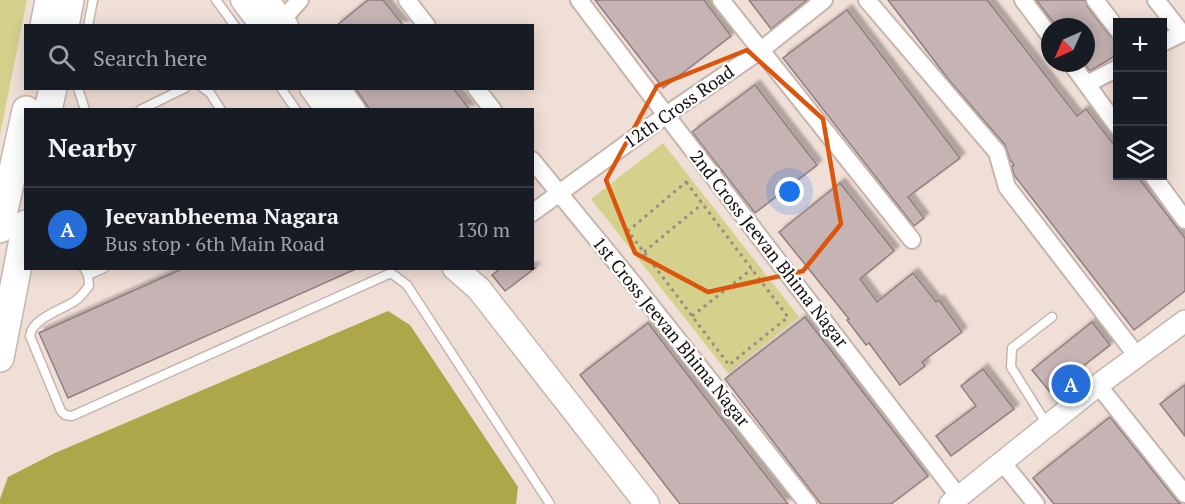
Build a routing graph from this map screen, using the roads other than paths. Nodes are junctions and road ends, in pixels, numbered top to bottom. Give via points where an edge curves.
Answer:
1 (49, 0) edge
2 (70, 0) edge
3 (93, 0) edge
4 (216, 0) edge
5 (243, 0) edge
6 (266, 0) edge
7 (300, 0) edge
8 (407, 0) edge
9 (579, 0) edge
10 (721, 0) edge
11 (824, 0) edge
12 (867, 0) edge
13 (1023, 0) edge
14 (1095, 0) edge
15 (1156, 0) edge
16 (1113, 23) edge
17 (44, 24) edge
18 (65, 24) edge
19 (88, 24) edge
20 (234, 24) edge
21 (277, 24) edge
22 (425, 24) edge
23 (1041, 24) edge
24 (1184, 32) edge
25 (1167, 40) edge
26 (761, 50) junction
27 (1113, 71) edge
28 (1078, 72) edge
29 (1087, 84) junction
30 (30, 90) edge
31 (53, 90) edge
32 (79, 90) edge
33 (181, 90) edge
34 (206, 90) edge
35 (282, 90) edge
36 (313, 90) edge
37 (339, 90) edge
38 (478, 90) edge
39 (26, 108) edge
40 (48, 108) edge
41 (84, 108) edge
42 (144, 108) edge
43 (220, 108) edge
44 (295, 108) edge
45 (327, 108) edge
46 (352, 108) edge
47 (491, 108) edge
48 (666, 115) junction
49 (1117, 126) edge
50 (24, 141) edge
51 (534, 163) edge
52 (1156, 180) edge
53 (558, 193) junction
54 (534, 211) edge
55 (1185, 220) edge
56 (18, 235) edge
57 (912, 240) dead end
58 (457, 270) edge
59 (390, 271) edge
60 (86, 272) edge
61 (476, 279) edge
62 (1052, 317) dead end
63 (1185, 321) edge
64 (1137, 356) junction
65 (0, 358) edge
66 (1098, 385) junction
67 (1048, 426) junction
68 (1002, 462) junction
69 (1185, 494) edge
70 (955, 500) edge
71 (550, 504) edge
72 (647, 504) edge
73 (808, 504) edge
74 (1036, 504) edge

1 - 17 main road
2 - 18 main road
3 - 19 lane
4 - 20 lane
5 - 21 main road
6 - 21 main road
7 - 21 street
8 - 22 street
9 - 48 street, 2nd Cross Jeevan Bhima Nagar
10 - 26 street
11 - 26 street, 12th Cross Road
12 - 64 street via 997,152 1007,187
13 - 23 street
14 - 16 street
15 - 24 street
24 - 25 street
26 - 48 street, 12th Cross Road
26 - 57 street
27 - 29 street
28 - 29 street
29 - 49 street
30 - 39 main road
31 - 40 main road
32 - 41 lane
33 - 42 lane
34 - 43 lane
35 - 44 lane
36 - 45 main road
37 - 46 main road
38 - 47 street
48 - 53 street, 12th Cross Road
48 - 70 street, 2nd Cross Jeevan Bhima Nagar
50 - 56 main road
51 - 53 street, 1st Cross Jeevan Bhima Nagar
52 - 55 street
53 - 54 street, 12th Cross Road
53 - 73 street, 1st Cross Jeevan Bhima Nagar
56 - 65 main road
58 - 61 main road
59 - 60 lane via 72,416 61,411 30,336 37,322 77,300 89,286
59 - 71 lane via 407,285
61 - 72 main road
62 - 67 lane via 1012,348 1011,367
63 - 64 street
64 - 66 street
66 - 67 street
66 - 69 street
67 - 68 street
68 - 70 street
68 - 74 street

